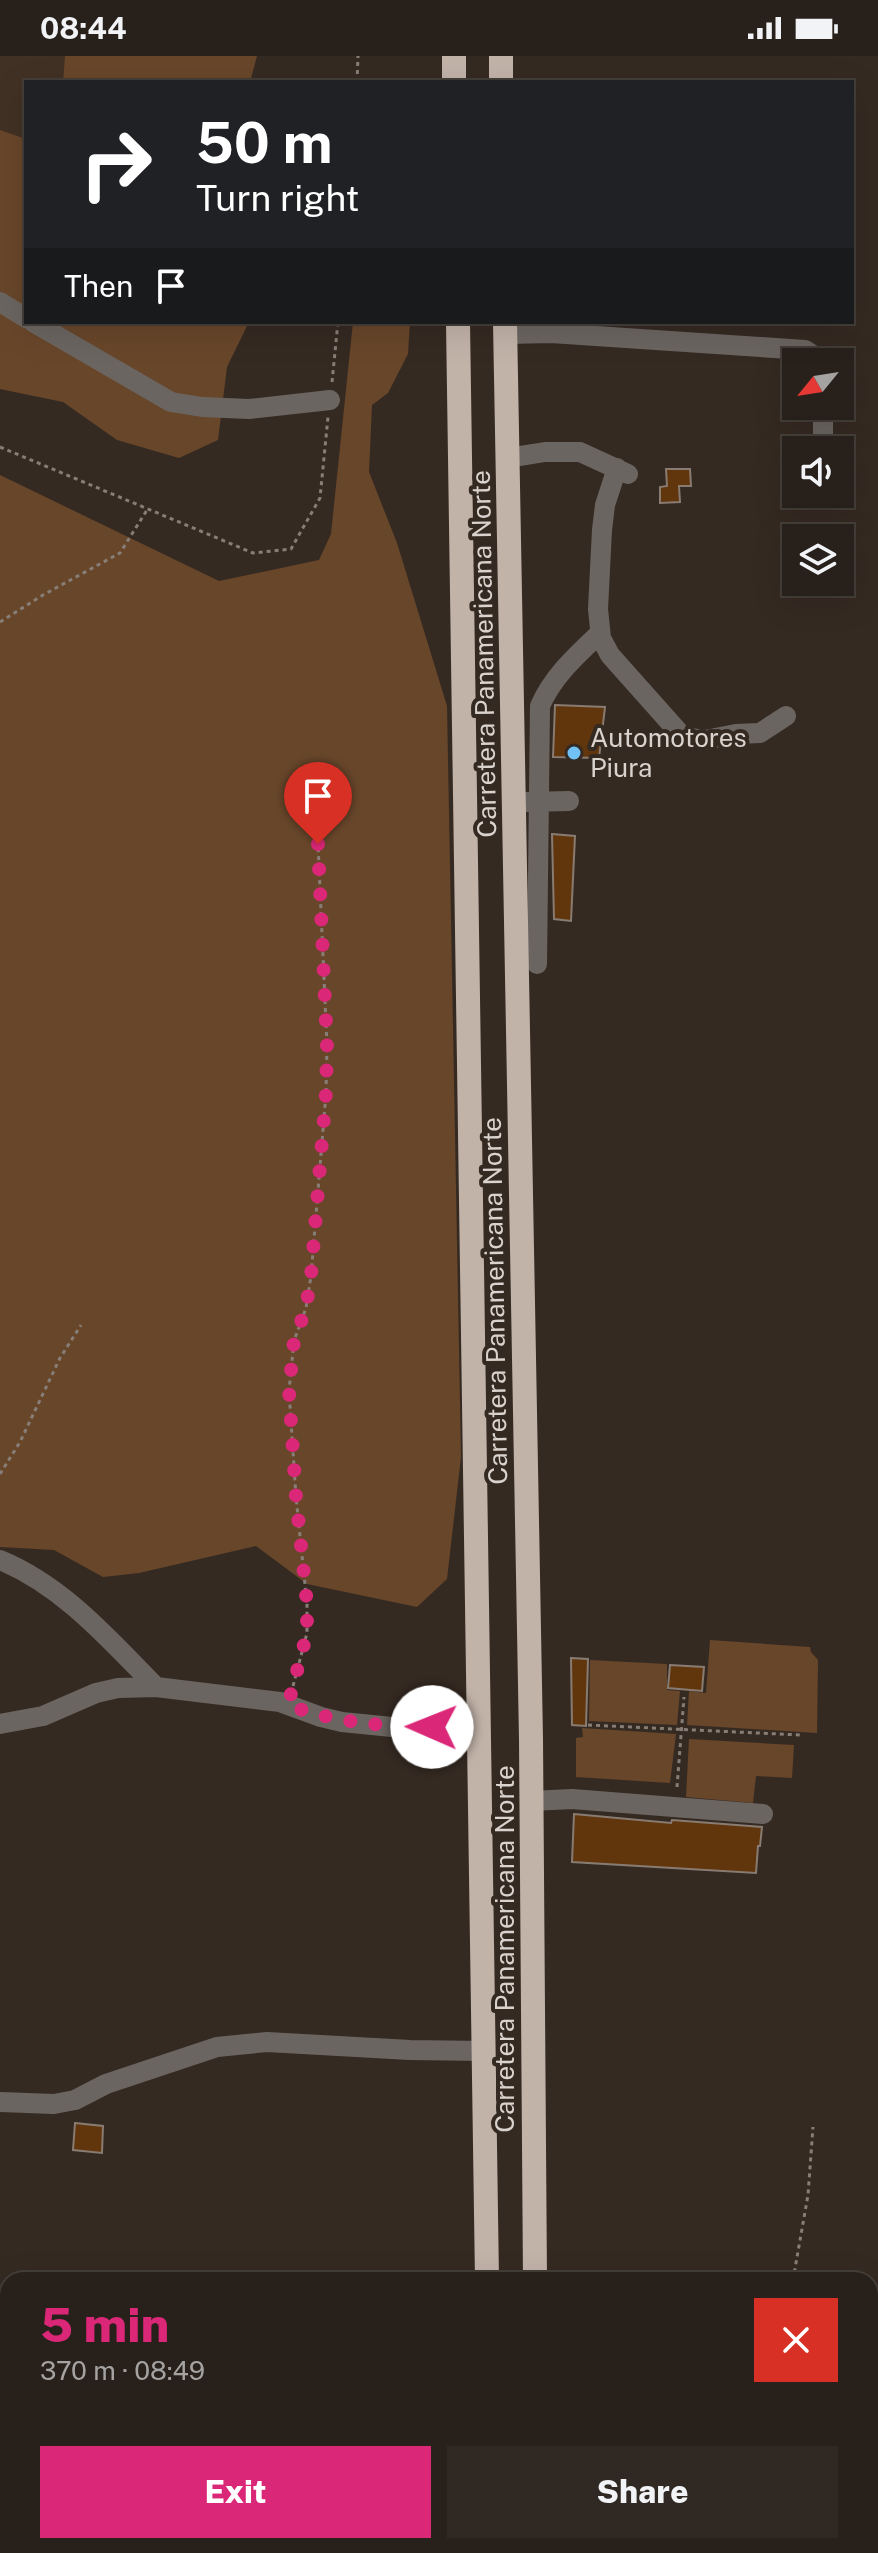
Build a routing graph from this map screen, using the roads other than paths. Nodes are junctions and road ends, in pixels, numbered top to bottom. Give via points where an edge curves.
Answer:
1 (454, 56) edge
2 (501, 56) edge
3 (454, 80) edge
4 (501, 80) edge
5 (0, 302) edge
6 (24, 317) edge
7 (36, 324) edge
8 (458, 324) edge
9 (506, 328) edge
10 (782, 348) edge
11 (330, 400) road end
12 (508, 458) junction
13 (600, 633) junction
14 (786, 716) dead end
15 (569, 801) dead end
16 (526, 802) junction
17 (537, 964) dead end
18 (0, 1560) edge
19 (156, 1687) junction
20 (0, 1724) edge
21 (478, 1727) junction
22 (531, 1801) junction
23 (763, 1814) dead end
24 (483, 2051) junction
25 (0, 2102) edge
26 (487, 2272) edge
27 (535, 2272) edge

1 - 3 highway
2 - 4 highway
5 - 6 lane
7 - 11 lane via 171,402 249,409
8 - 21 highway, Carretera Panamericana Norte
9 - 10 lane
9 - 12 highway, Carretera Panamericana Norte
12 - 13 lane via 580,452 622,471 605,505
12 - 16 highway, Carretera Panamericana Norte
13 - 14 lane via 610,655 683,737 705,740 760,733
13 - 16 lane via 564,667 540,706
15 - 16 lane
16 - 17 lane
16 - 22 highway, Carretera Panamericana Norte
18 - 19 lane via 49,1588 93,1623
19 - 20 lane via 96,1693 43,1716
19 - 21 lane via 260,1699 342,1722
21 - 24 highway, Carretera Panamericana Norte
22 - 23 lane via 572,1799
22 - 27 highway, Carretera Panamericana Norte
24 - 25 lane via 267,2042 217,2047 106,2084 75,2100
24 - 26 highway, Carretera Panamericana Norte

